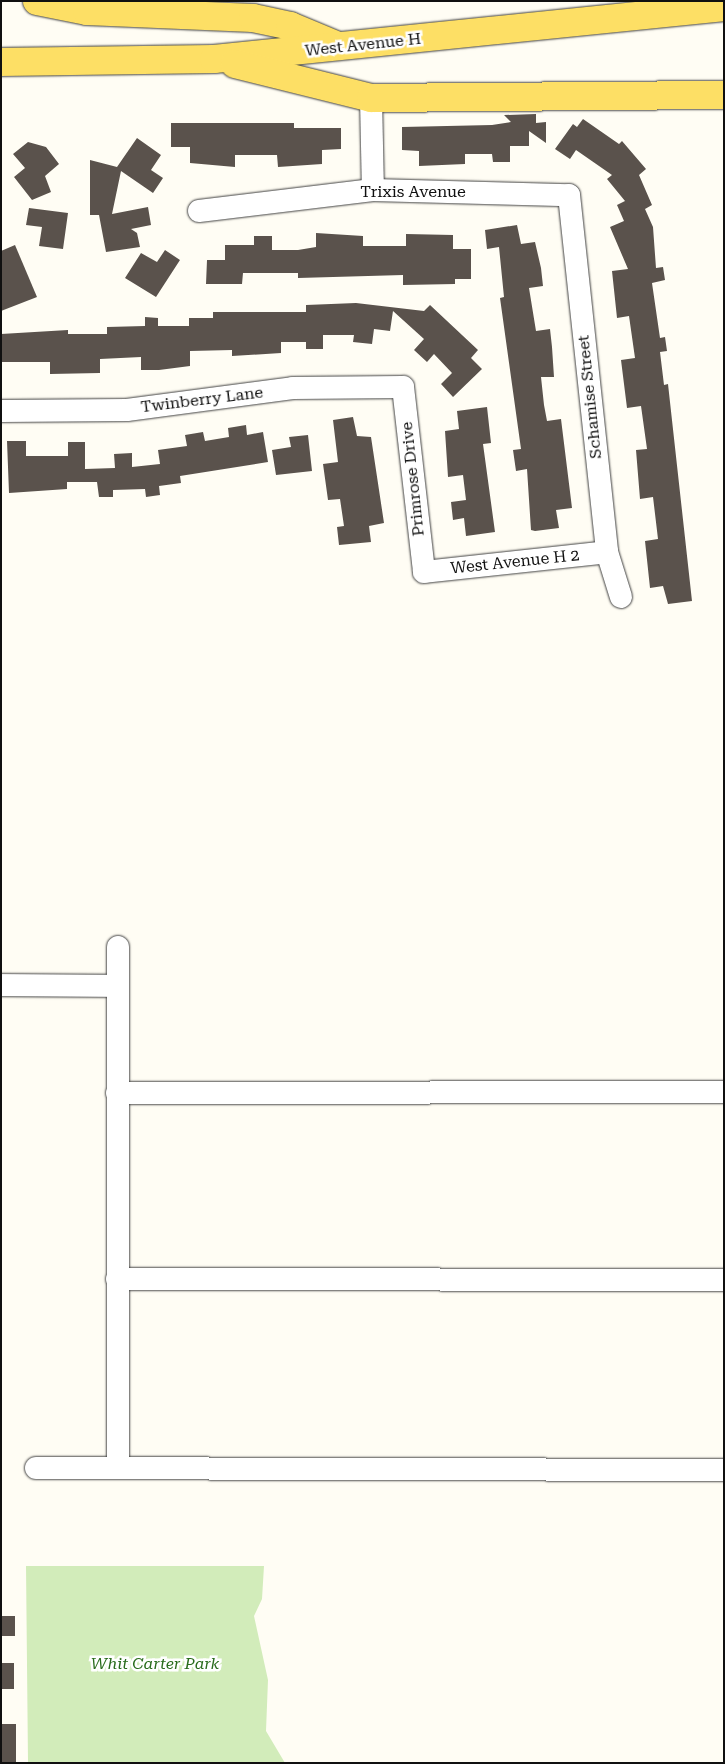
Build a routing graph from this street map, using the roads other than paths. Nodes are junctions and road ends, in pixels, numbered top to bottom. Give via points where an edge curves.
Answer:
1 (37, 1) edge
2 (724, 7) edge
3 (341, 48) junction
4 (214, 59) junction
5 (1, 62) edge
6 (724, 95) edge
7 (371, 98) junction
8 (373, 190) junction
9 (568, 195) joint
10 (199, 211) dead end
11 (403, 387) joint
12 (1, 411) edge
13 (607, 552) junction
14 (424, 572) joint
15 (621, 597) dead end
16 (118, 947) dead end
17 (1, 985) edge
18 (118, 986) junction
19 (724, 1092) edge
20 (117, 1093) junction
21 (117, 1279) junction
22 (724, 1280) edge
23 (36, 1468) dead end
24 (118, 1468) junction
25 (724, 1470) edge

1 - 3 main road via 87,11 253,18 290,26
2 - 3 main road, West Avenue H
3 - 4 main road, West Avenue H
4 - 5 main road, West Avenue H
4 - 7 main road
6 - 7 main road
7 - 8 street
8 - 9 street, Trixis Avenue
8 - 10 street, Trixis Avenue
9 - 13 street, Schamise Street
11 - 12 street, Twinberry Lane via 294,388 127,410
11 - 14 street, Primrose Drive
13 - 14 street, West Avenue H 2
13 - 15 street, Schamise Street
16 - 18 street
17 - 18 street
18 - 20 street
19 - 20 street
20 - 21 street
21 - 22 street
21 - 24 street
23 - 24 street
24 - 25 street

